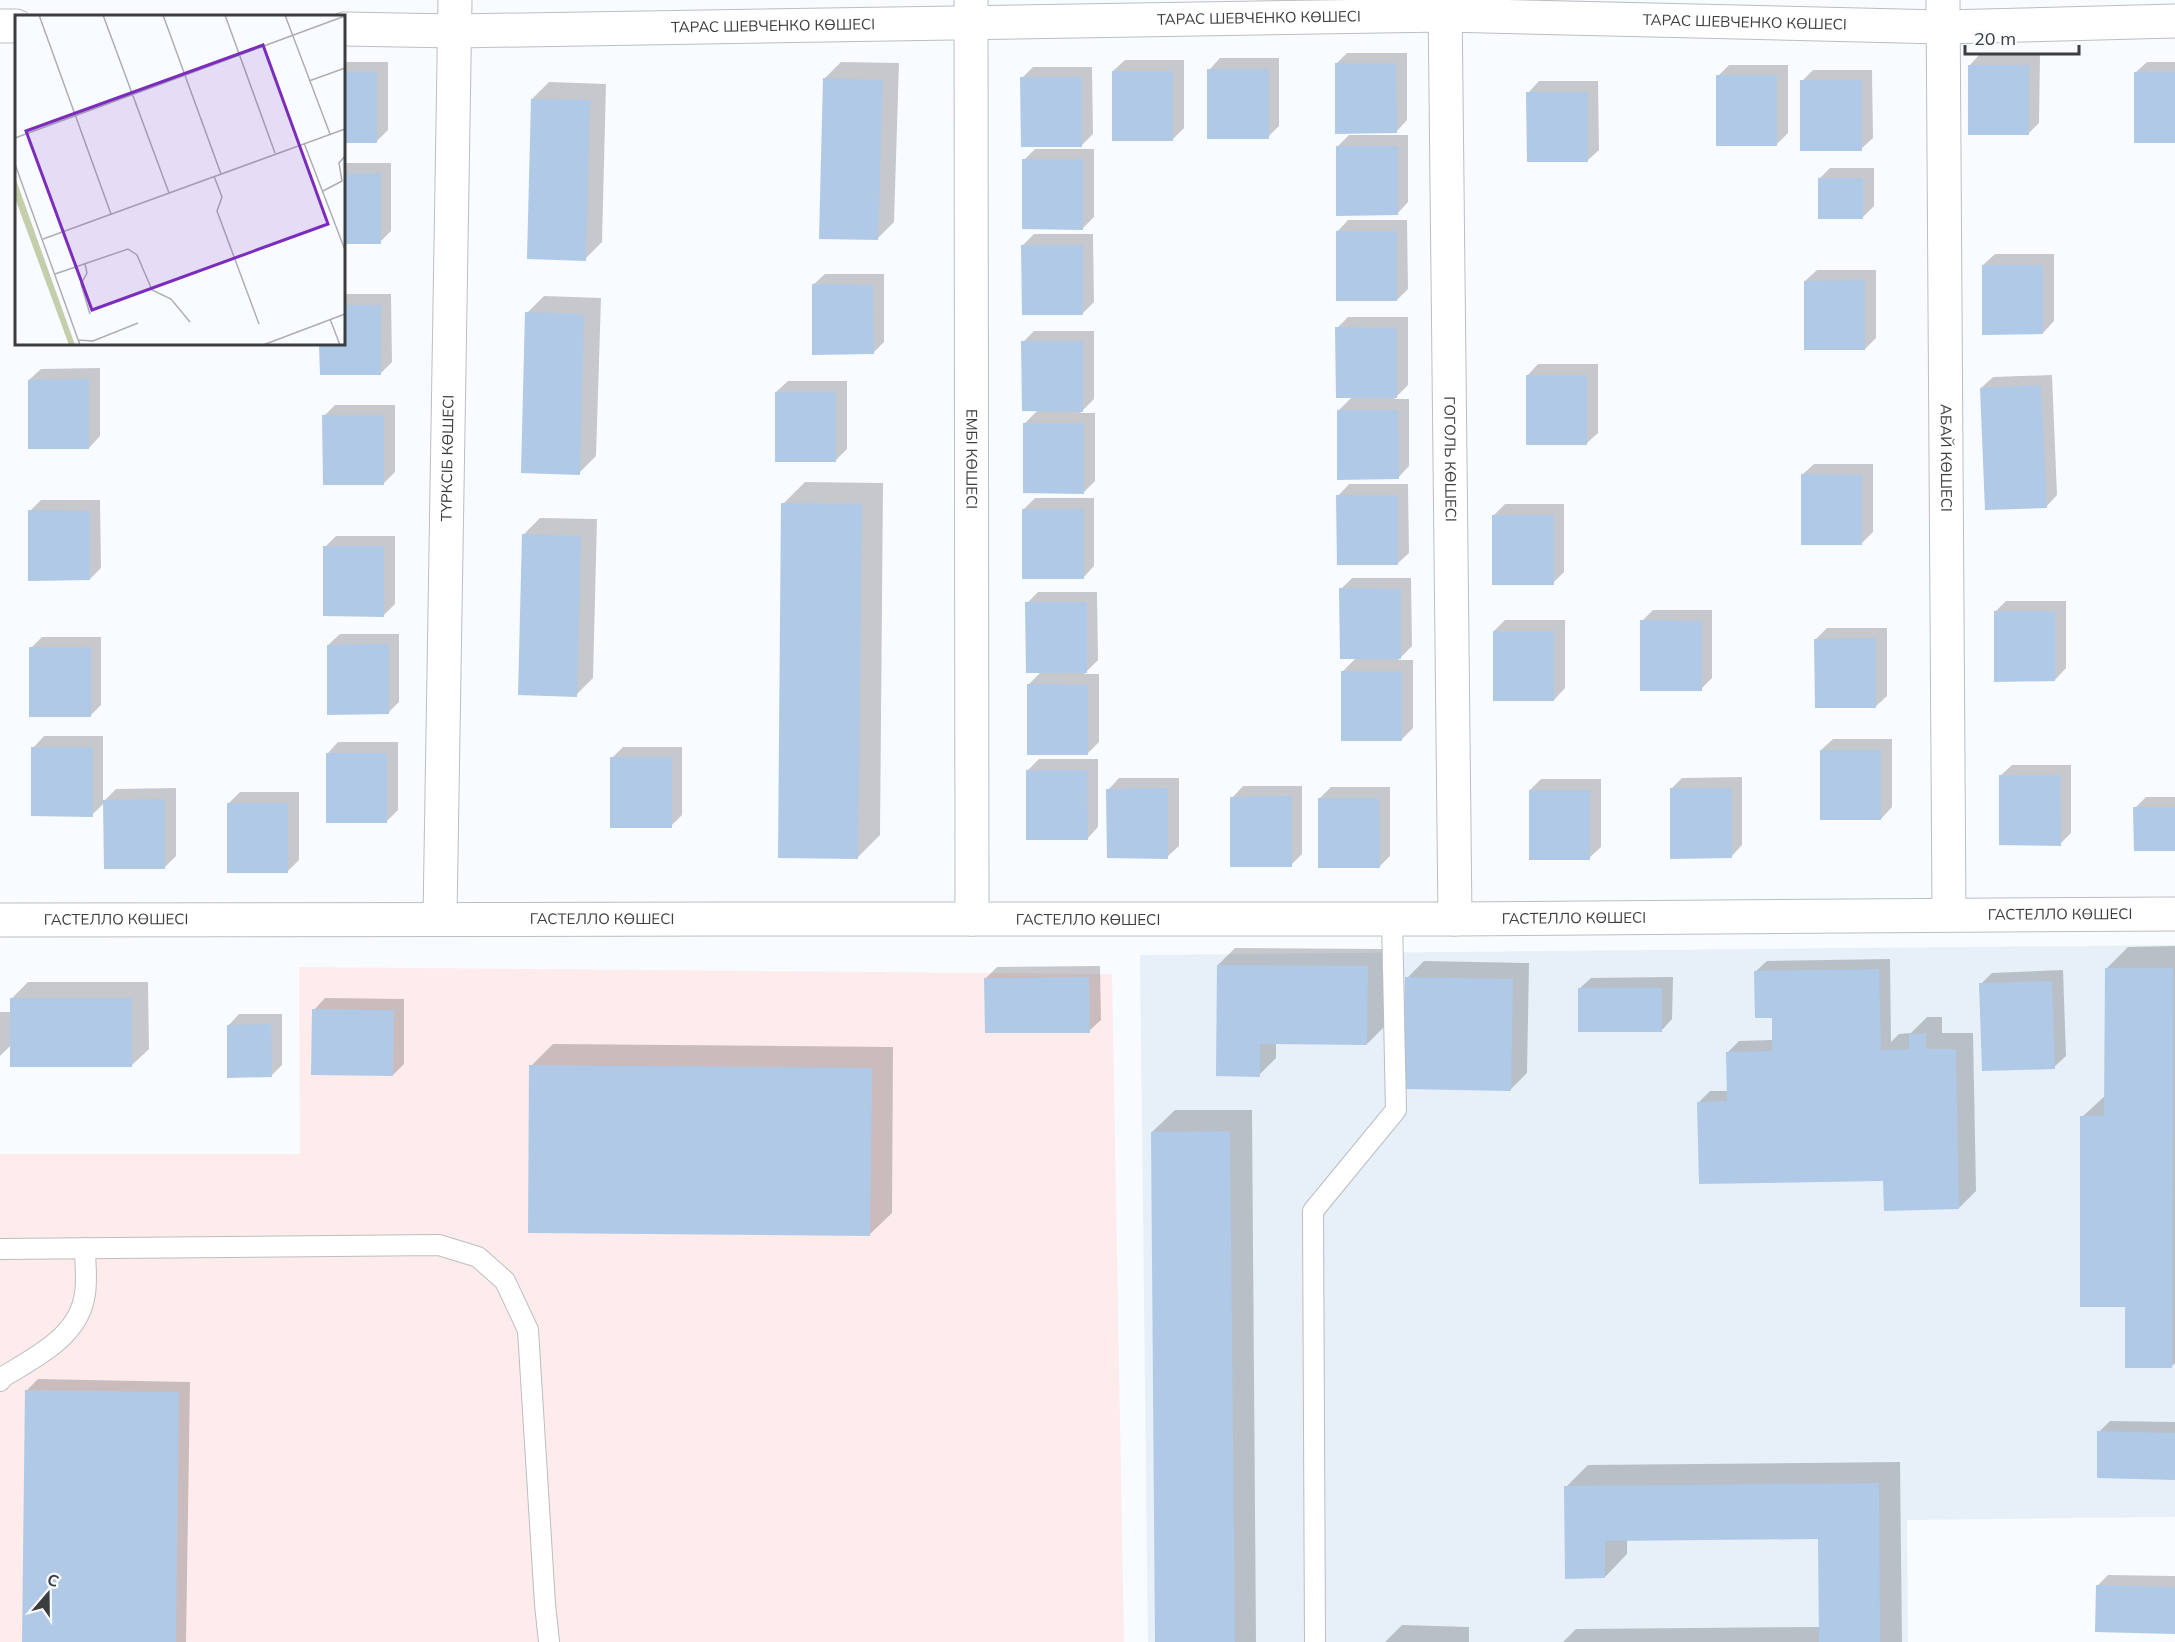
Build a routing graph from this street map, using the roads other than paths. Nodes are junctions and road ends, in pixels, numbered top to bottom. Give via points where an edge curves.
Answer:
1 (1444, 8) edge
2 (971, 11) edge
3 (1943, 14) edge
4 (455, 15) edge
5 (2175, 21) edge
6 (345, 29) edge
7 (1949, 914) junction
8 (2175, 914) edge
9 (440, 918) junction
10 (972, 919) junction
11 (1392, 919) junction
12 (1455, 919) junction
13 (0, 920) edge
14 (85, 1248) junction
15 (0, 1249) edge
16 (0, 1381) edge
17 (549, 1642) edge
18 (1314, 1642) edge

1 - 2 street, ТАРАС ШЕВЧЕНКО КӨШЕСІ
1 - 3 street, ТАРАС ШЕВЧЕНКО КӨШЕСІ
1 - 12 street, ГОГОЛЬ КӨШЕСІ
2 - 4 street, ТАРАС ШЕВЧЕНКО КӨШЕСІ
2 - 10 street, ЕМБІ КӨШЕСІ
3 - 5 street, ТАРАС ШЕВЧЕНКО КӨШЕСІ
3 - 7 street, АБАЙ КӨШЕСІ
4 - 6 street, ТАРАС ШЕВЧЕНКО КӨШЕСІ
4 - 9 street, ТҮРКСІБ КӨШЕСІ
7 - 8 street, ГАСТЕЛЛО КӨШЕСІ
7 - 12 street, ГАСТЕЛЛО КӨШЕСІ
9 - 10 street, ГАСТЕЛЛО КӨШЕСІ
9 - 13 street, ГАСТЕЛЛО КӨШЕСІ
10 - 11 street, ГАСТЕЛЛО КӨШЕСІ
11 - 12 street, ГАСТЕЛЛО КӨШЕСІ
11 - 18 lane via 1396,1110 1313,1211
14 - 15 lane
14 - 16 lane via 85,1299 73,1327
14 - 17 lane via 439,1245 478,1257 505,1281 528,1330

